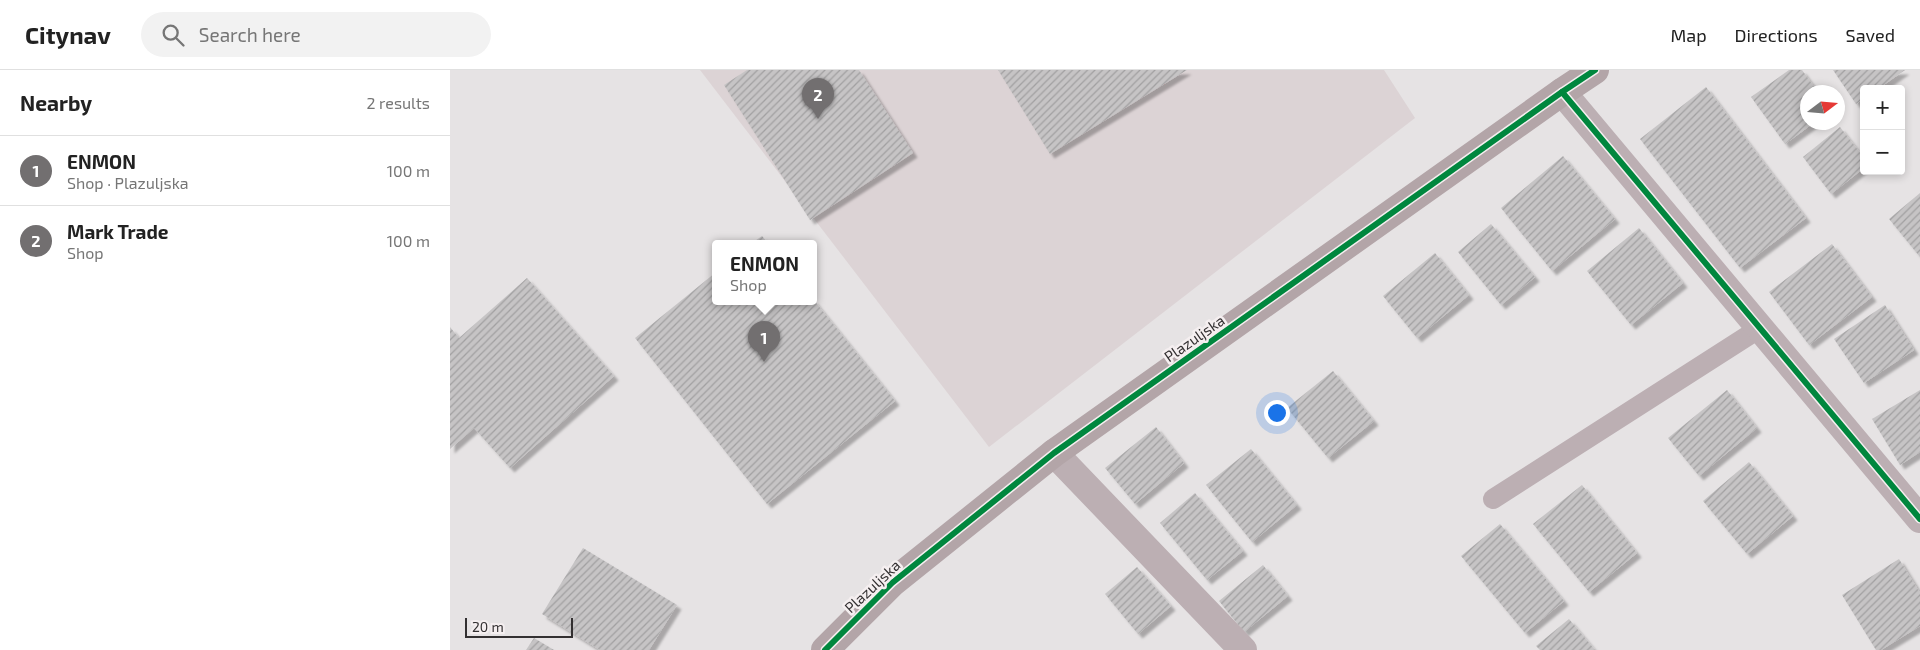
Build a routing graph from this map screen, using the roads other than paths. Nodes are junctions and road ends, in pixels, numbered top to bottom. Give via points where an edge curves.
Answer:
1 (1596, 70) edge
2 (1562, 92) junction
3 (1760, 328) junction
4 (1054, 453) junction
5 (1493, 499) dead end
6 (1920, 519) edge
7 (825, 650) edge
8 (1243, 650) edge

1 - 2 main road, Plazuljska
2 - 3 street
2 - 4 main road, Plazuljska
3 - 5 lane
3 - 6 street
4 - 7 main road, Plazuljska via 892,583
4 - 8 street

